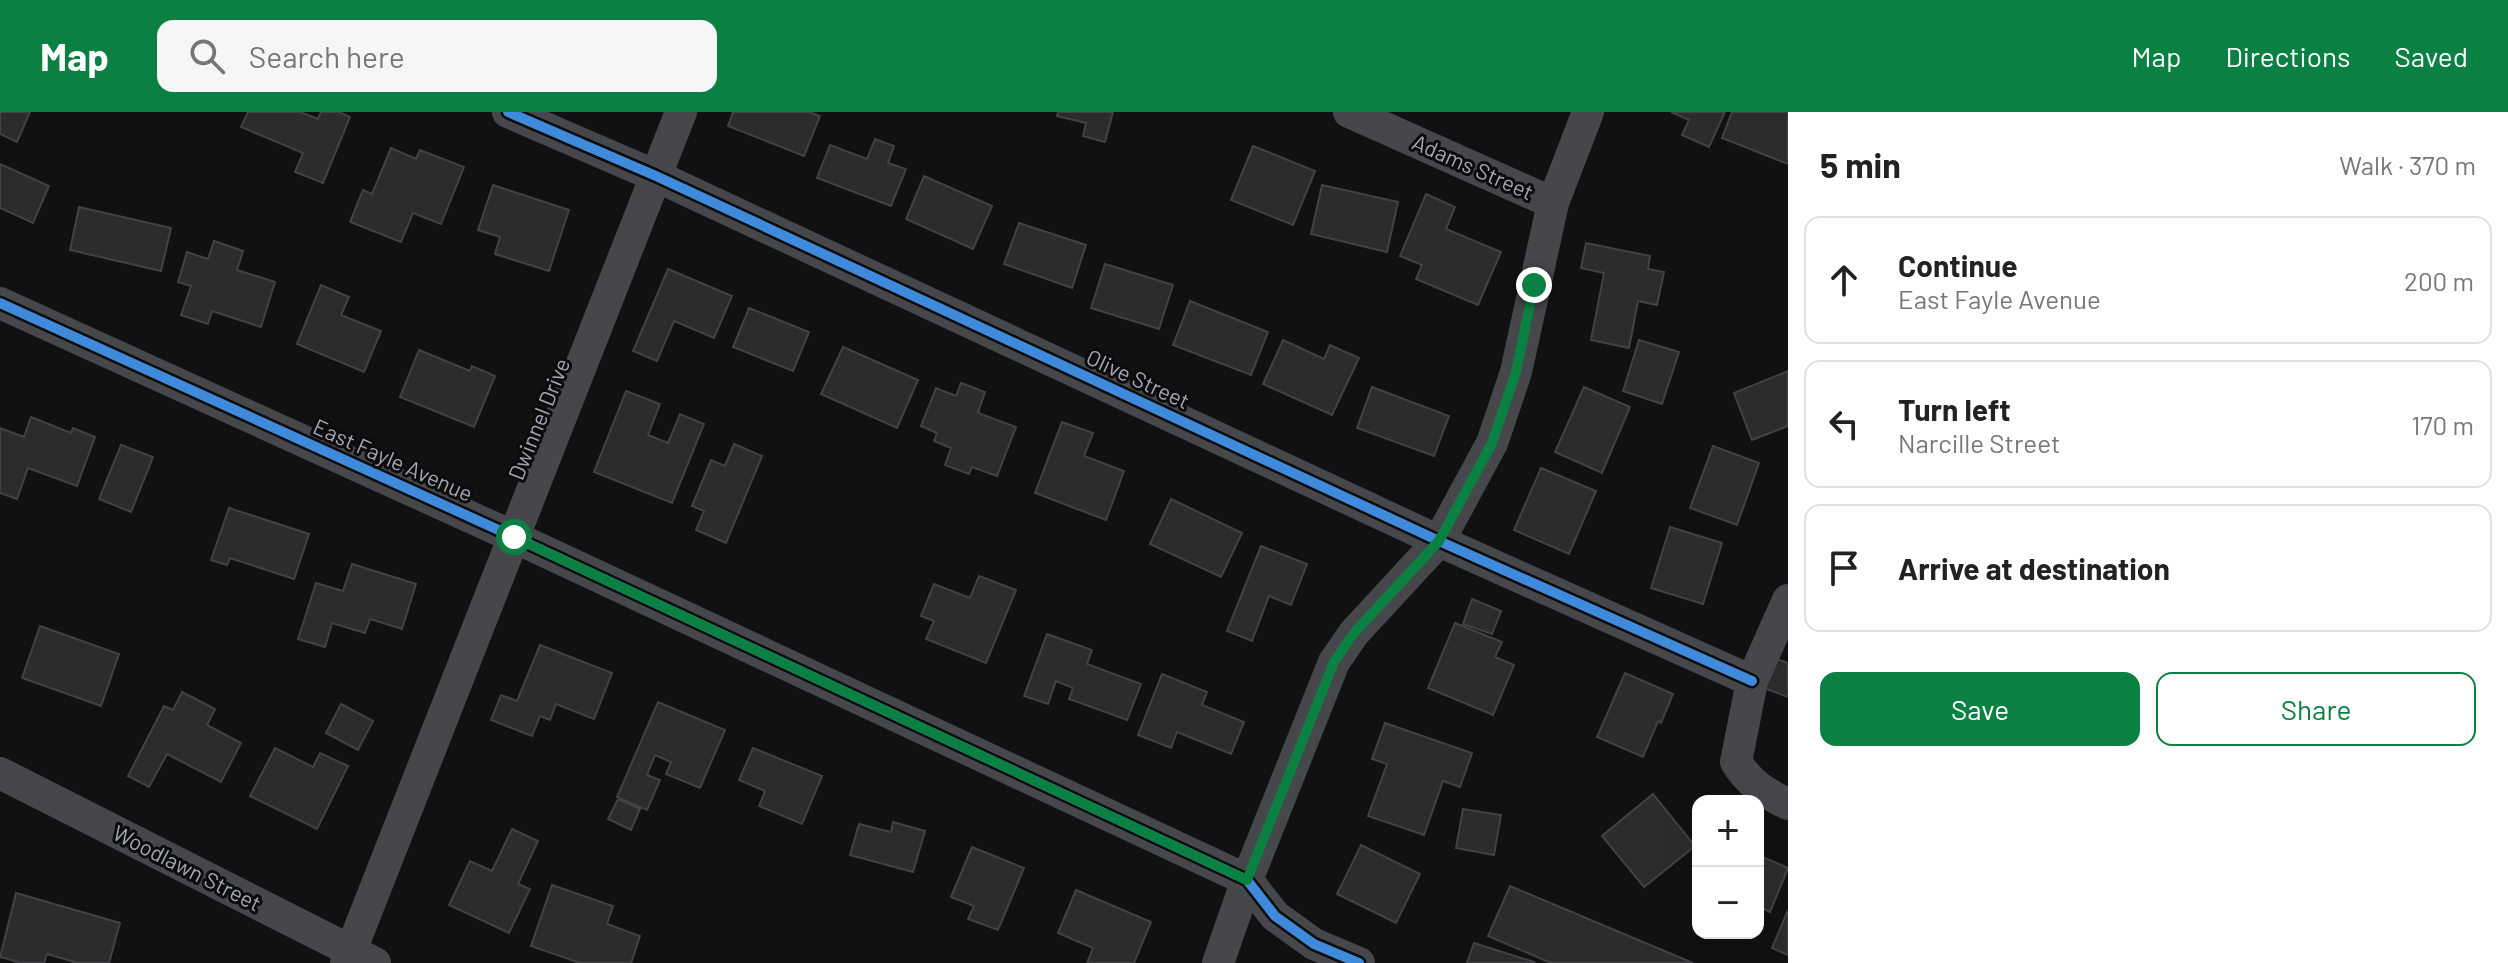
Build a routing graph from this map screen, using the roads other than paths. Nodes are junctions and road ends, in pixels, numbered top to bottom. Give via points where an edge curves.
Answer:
1 (508, 112) edge
2 (681, 112) edge
3 (1349, 112) edge
4 (1588, 112) edge
5 (656, 176) junction
6 (1553, 203) junction
7 (0, 303) edge
8 (514, 537) junction
9 (1439, 541) junction
10 (1788, 600) edge
11 (1752, 681) junction
12 (0, 773) edge
13 (1788, 804) edge
14 (1247, 880) junction
15 (357, 959) edge
16 (1218, 963) edge
17 (1359, 963) edge

1 - 5 street, Olive Street
2 - 5 street, Dwinnel Drive
3 - 6 street, Adams Street
4 - 6 street
5 - 8 street, Dwinnel Drive
5 - 9 street, Olive Street
6 - 9 street via 1502,415
7 - 8 street, East Fayle Avenue
8 - 14 street, East Fayle Avenue
8 - 15 street, Dwinnel Drive
9 - 11 street, Olive Street
9 - 14 street via 1334,662
10 - 11 street
11 - 13 street via 1736,762 1758,788
12 - 15 street, Woodlawn Street
14 - 16 street
14 - 17 street, East Fayle Avenue via 1275,916 1314,944

